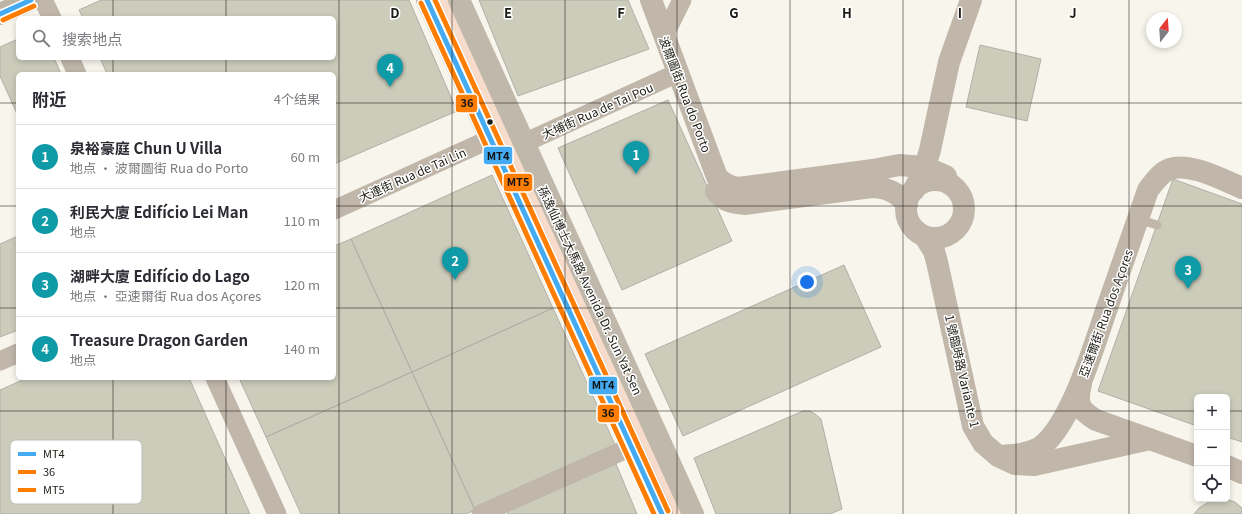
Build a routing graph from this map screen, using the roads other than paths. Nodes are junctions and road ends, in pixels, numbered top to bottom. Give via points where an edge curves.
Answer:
1 (31, 0) edge
2 (44, 0) edge
3 (427, 0) edge
4 (459, 0) edge
5 (642, 0) edge
6 (651, 0) edge
7 (682, 0) edge
8 (971, 0) edge
9 (0, 14) edge
10 (51, 16) edge
11 (664, 36) junction
12 (71, 60) edge
13 (76, 72) edge
14 (671, 76) junction
15 (490, 139) junction
16 (524, 143) junction
17 (930, 150) junction
18 (950, 182) junction
19 (1242, 188) edge
20 (910, 197) junction
21 (336, 209) edge
22 (954, 232) junction
23 (925, 237) junction
24 (944, 290) junction
25 (16, 354) edge
26 (0, 361) edge
27 (1085, 371) junction
28 (216, 380) edge
29 (1150, 439) junction
30 (631, 447) junction
31 (1194, 455) edge
32 (998, 456) junction
33 (278, 514) edge
34 (481, 514) edge
35 (662, 514) edge
36 (693, 514) edge

1 - 9 main road
2 - 10 street
3 - 15 main road
4 - 16 main road, 孫逸仙博士大馬路 Avenida Dr. Sun Yat Sen
5 - 14 street, 波爾圖街 Rua do Porto
6 - 11 street, 波爾圖街 Rua do Porto
7 - 11 street
8 - 17 street via 949,62
11 - 17 street, 波爾圖街 Rua do Porto via 717,177 731,188 873,170 899,165 923,156
12 - 13 street
14 - 16 street, 大埔街 Rua de Tai Pou
14 - 20 street, 波爾圖街 Rua do Porto via 717,193 726,200 745,204 871,187 880,187 901,197
15 - 21 street, 大連街 Rua de Tai Lin
15 - 30 main road
16 - 36 main road, 孫逸仙博士大馬路 Avenida Dr. Sun Yat Sen
17 - 18 street
17 - 18 street, 1 號臨時路 Variante 1 via 938,151
17 - 20 street
18 - 20 street via 934,180 923,183
18 - 22 street, 1 號臨時路 Variante 1 via 961,195 964,205 964,215
19 - 27 street, 亞速爾街 Rua dos Açores via 1187,167 1170,169 1157,178 1148,190 1147,222
20 - 23 street, 1 號臨時路 Variante 1 via 906,212 908,220 918,233
22 - 23 street via 935,239
22 - 24 street, 1 號臨時路 Variante 1 via 946,260
23 - 24 street, 1 號臨時路 Variante 1 via 938,262
24 - 32 street, 1 號臨時路 Variante 1 via 973,426 983,443
25 - 26 street
27 - 29 street via 1079,392 1079,404 1085,413 1096,420
27 - 32 street, 亞速爾街 Rua dos Açores via 1064,418 1055,432 1039,448 1021,454
28 - 33 street
29 - 31 street
29 - 32 street, 1 號臨時路 Variante 1 via 1034,465 1015,464
30 - 34 street
30 - 35 main road

